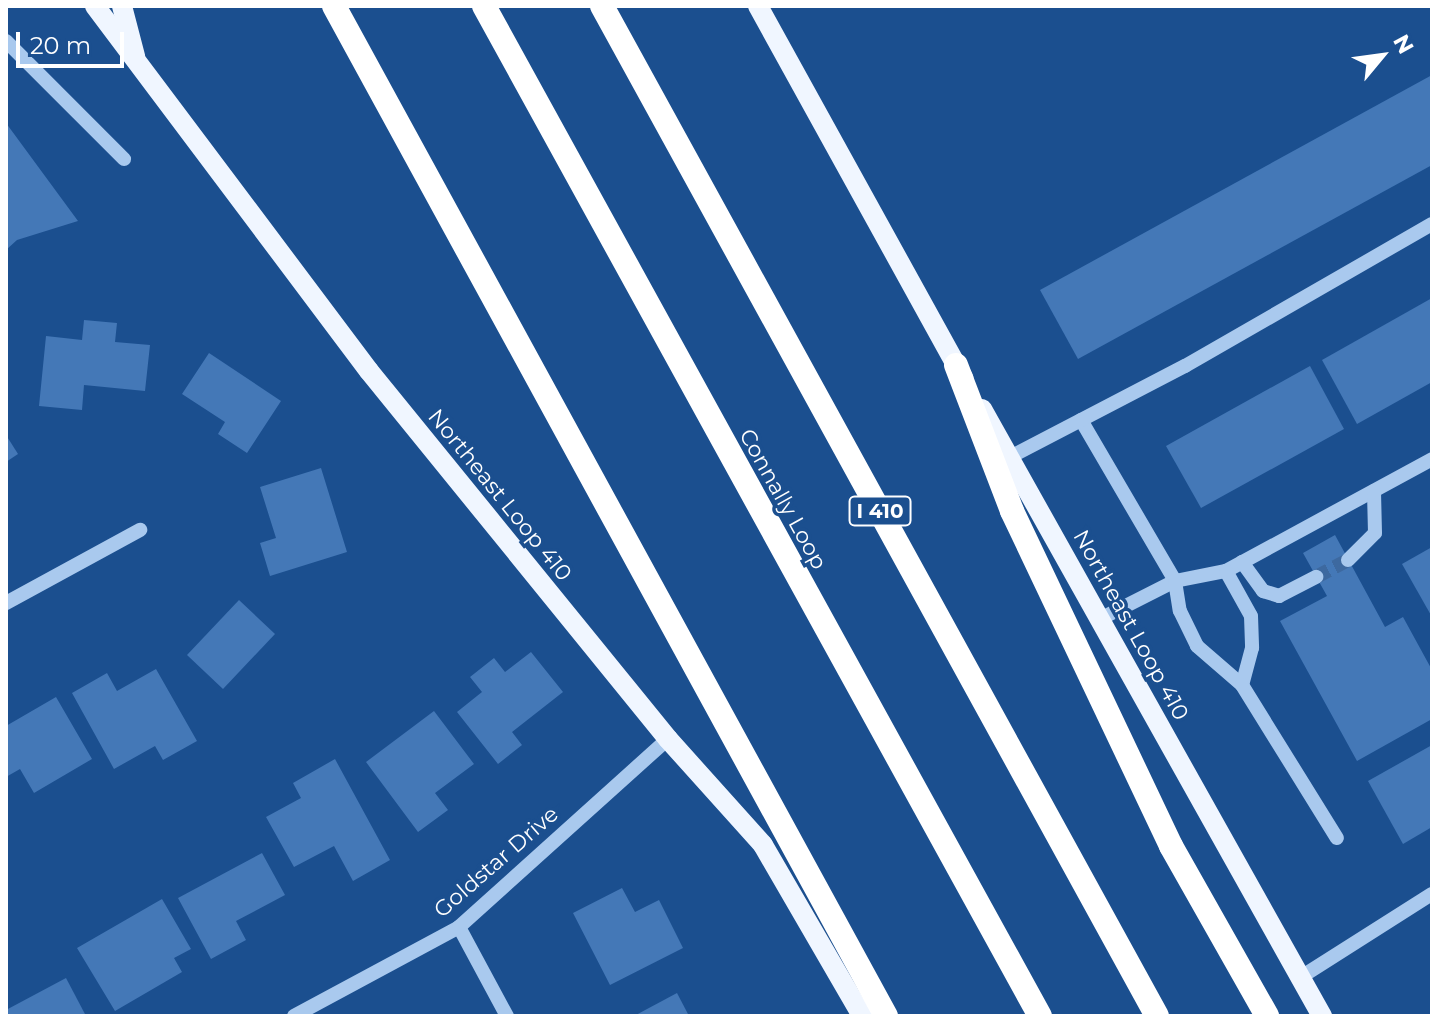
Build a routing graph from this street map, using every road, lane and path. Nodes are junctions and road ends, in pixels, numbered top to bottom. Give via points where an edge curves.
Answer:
1 (95, 6) edge
2 (122, 6) edge
3 (334, 6) edge
4 (484, 6) edge
5 (602, 6) edge
6 (758, 6) edge
7 (6, 41) edge
8 (138, 70) junction
9 (124, 159) dead end
10 (1432, 224) edge
11 (956, 365) junction
12 (1081, 420) junction
13 (1010, 457) junction
14 (1432, 459) edge
15 (1374, 491) junction
16 (140, 530) dead end
17 (1348, 560) tunnel mouth
18 (1242, 562) junction
19 (1226, 571) junction
20 (1316, 577) tunnel mouth
21 (1175, 581) junction
22 (6, 603) edge
23 (1100, 619) junction
24 (1242, 685) junction
25 (668, 739) junction
26 (1337, 838) dead end
27 (1432, 894) edge
28 (459, 927) junction
29 (1301, 977) junction
30 (294, 1016) edge
31 (507, 1016) edge
32 (862, 1016) edge
33 (886, 1016) edge
34 (1040, 1016) edge
35 (1157, 1016) edge
36 (1267, 1016) edge
37 (1322, 1016) edge

1 - 8 main road, Northeast Loop 410
2 - 8 main road
3 - 33 highway
4 - 34 highway, Connally Loop
5 - 35 highway, I 410
6 - 11 main road, Northeast Loop 410
7 - 9 street
8 - 25 main road, Northeast Loop 410 via 369,371
10 - 12 street
11 - 13 main road, Northeast Loop 410
11 - 36 highway via 1012,511 1171,846
12 - 13 street
12 - 21 street
13 - 23 main road, Northeast Loop 410
14 - 15 street
15 - 17 street via 1375,533
15 - 18 street
16 - 22 street
18 - 19 street
18 - 20 street via 1263,591 1279,596
19 - 21 street
19 - 24 street via 1251,616 1252,648
21 - 23 street
21 - 24 street via 1180,611 1197,646
23 - 29 main road, Northeast Loop 410
24 - 26 street
25 - 28 street, Goldstar Drive
25 - 32 main road, Northeast Loop 410 via 763,845
27 - 29 street
28 - 30 street, Goldstar Drive
28 - 31 street
29 - 37 main road, Northeast Loop 410

